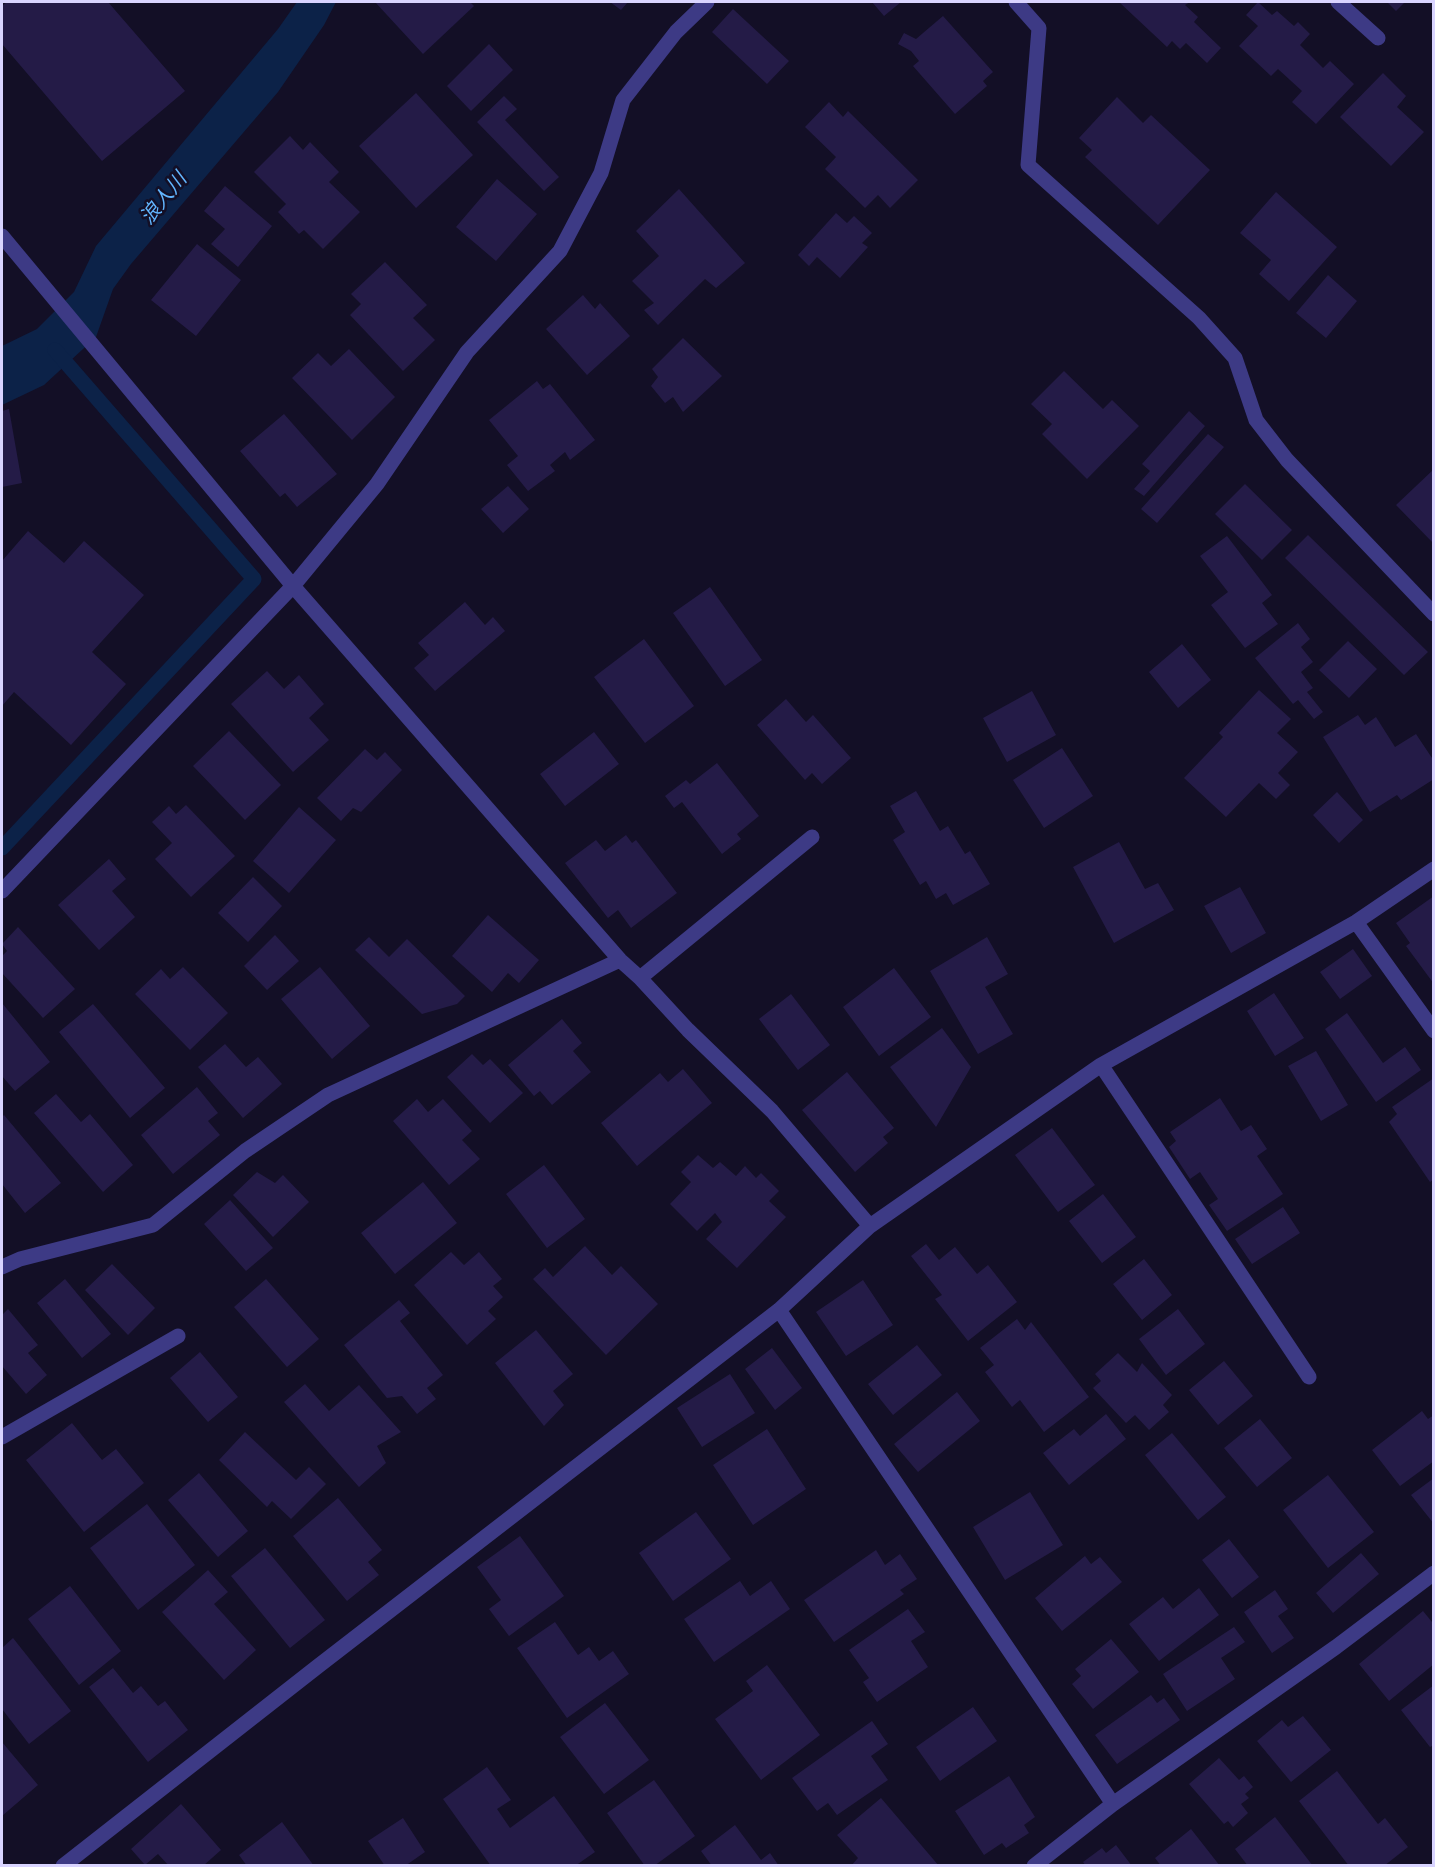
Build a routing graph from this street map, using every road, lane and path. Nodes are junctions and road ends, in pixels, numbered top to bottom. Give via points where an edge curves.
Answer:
1 (707, 2) edge
2 (1016, 2) edge
3 (1338, 2) edge
4 (1378, 38) dead end
5 (2, 236) edge
6 (293, 586) junction
7 (1434, 614) edge
8 (813, 837) dead end
9 (1434, 869) edge
10 (2, 891) edge
11 (1356, 922) junction
12 (620, 960) junction
13 (640, 978) junction
14 (1434, 1031) edge
15 (1101, 1065) junction
16 (870, 1226) junction
17 (2, 1267) edge
18 (779, 1310) junction
19 (178, 1335) dead end
20 (1310, 1377) dead end
21 (2, 1437) edge
22 (1434, 1573) edge
23 (1113, 1804) junction
24 (63, 1866) edge
25 (1035, 1866) edge

1 - 6 street via 676,32 623,100 601,172 560,251 467,352 377,484
2 - 7 street via 1039,28 1028,165 1199,318 1235,358 1256,420 1281,452
3 - 4 street
5 - 6 street
6 - 10 street
6 - 12 street
8 - 13 street
9 - 11 street
11 - 14 street
11 - 15 street
12 - 13 street
12 - 17 street via 328,1095 245,1151 153,1225
13 - 16 street via 687,1030 772,1111
15 - 16 street
15 - 20 street
16 - 18 street
18 - 23 street
18 - 24 street
19 - 21 street
22 - 23 street
23 - 25 street

